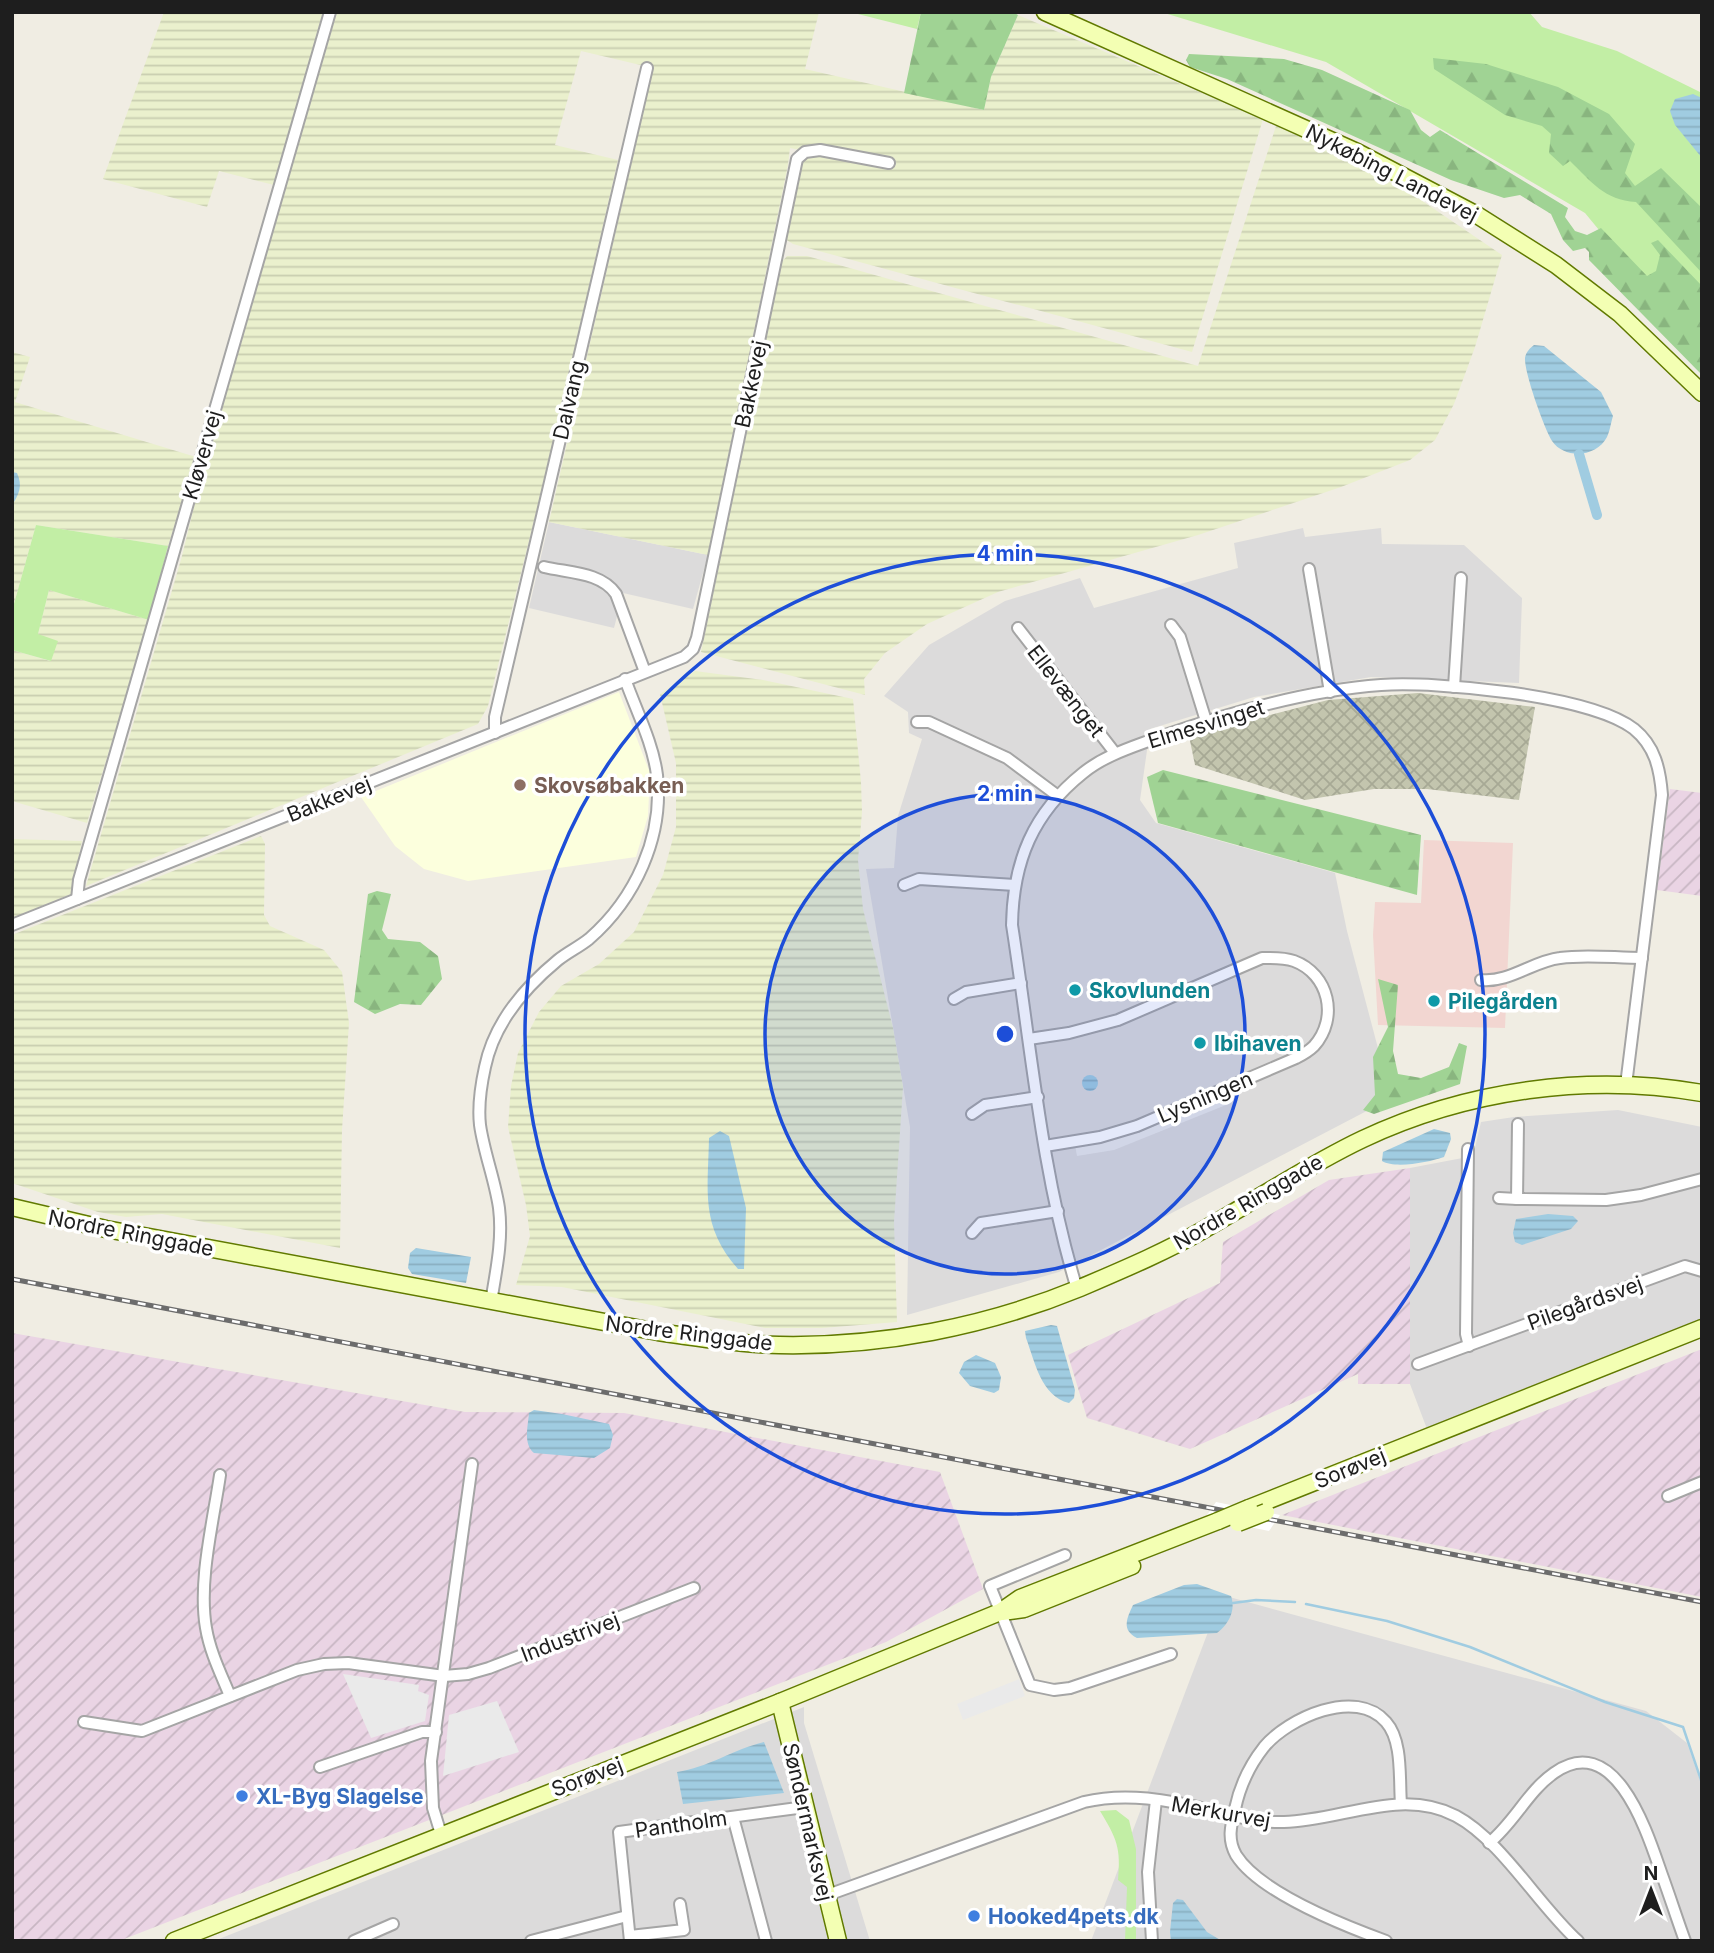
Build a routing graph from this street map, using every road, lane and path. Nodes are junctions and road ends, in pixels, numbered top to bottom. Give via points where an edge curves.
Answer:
1 (331, 12) edge
2 (1045, 12) edge
3 (647, 68) dead end
4 (889, 163) dead end
5 (1702, 393) edge
6 (544, 568) dead end
7 (1309, 569) dead end
8 (1461, 578) dead end
9 (1171, 625) dead end
10 (1018, 628) dead end
11 (645, 672) junction
12 (625, 679) junction
13 (1454, 687) junction
14 (1330, 692) junction
15 (1206, 721) junction
16 (918, 722) dead end
17 (495, 733) junction
18 (1115, 753) junction
19 (1058, 796) junction
20 (904, 885) dead end
21 (1015, 885) junction
22 (77, 899) junction
23 (12, 925) edge
24 (1642, 958) junction
25 (1481, 980) dead end
26 (1021, 983) junction
27 (954, 999) dead end
28 (1029, 1039) junction
29 (1626, 1085) junction
30 (1702, 1093) edge
31 (1038, 1097) junction
32 (972, 1114) dead end
33 (1518, 1124) dead end
34 (1045, 1146) junction
35 (1468, 1149) dead end
36 (1702, 1180) edge
37 (1499, 1198) dead end
38 (1517, 1199) junction
39 (12, 1207) edge
40 (1058, 1211) junction
41 (972, 1233) dead end
42 (1702, 1271) edge
43 (1077, 1289) junction
44 (491, 1302) junction
45 (1702, 1328) edge
46 (1702, 1340) edge
47 (1469, 1346) junction
48 (1418, 1364) dead end
49 (472, 1464) dead end
50 (219, 1475) dead end
51 (1702, 1482) edge
52 (1668, 1496) dead end
53 (1065, 1555) dead end
54 (694, 1588) dead end
55 (1000, 1612) junction
56 (1171, 1654) dead end
57 (444, 1676) junction
58 (230, 1696) junction
59 (780, 1702) junction
60 (84, 1722) dead end
61 (436, 1732) junction
62 (320, 1767) dead end
63 (1156, 1800) junction
64 (1401, 1804) junction
65 (805, 1807) junction
66 (1233, 1815) junction
67 (733, 1817) junction
68 (441, 1834) junction
69 (1489, 1843) junction
70 (825, 1896) junction
71 (680, 1904) dead end
72 (627, 1916) junction
73 (393, 1924) dead end
74 (630, 1938) edge
75 (174, 1941) edge
76 (354, 1941) edge
77 (531, 1941) edge
78 (766, 1941) edge
79 (838, 1941) edge
80 (1152, 1941) edge
81 (1386, 1941) edge
82 (1578, 1941) edge
83 (1685, 1941) edge

1 - 22 street, Kløvervej
2 - 5 street, Nykøbing Landevej via 1357,152 1478,215 1556,265 1620,314
3 - 17 street, Dalvang
4 - 11 street, Bakkevej via 820,150 805,152 797,159 697,638 684,657
6 - 11 street via 609,583
7 - 14 street
8 - 13 street
9 - 15 street via 1180,637
10 - 18 street, Ellevænget
11 - 12 street, Bakkevej
12 - 17 street, Bakkevej
12 - 44 street via 657,773 649,847 638,879 617,911 538,978 494,1039 485,1067 480,1123 499,1208 499,1255
13 - 14 street, Elmesvinget via 1381,685
13 - 24 street, Elmesvinget via 1576,705 1608,715 1634,729 1652,749 1662,795
14 - 15 street, Elmesvinget
15 - 18 street, Elmesvinget
16 - 19 street via 929,722 1007,758
17 - 22 street, Bakkevej
18 - 19 street, Elmesvinget via 1085,771
19 - 21 street, Elmesvinget via 1030,837
20 - 21 street via 919,879
21 - 26 street, Elmesvinget via 1012,925
22 - 23 street, Bakkevej
24 - 25 street via 1560,958 1499,980
24 - 29 street, Elmesvinget
26 - 27 street via 966,992
26 - 28 street, Elmesvinget
28 - 31 street, Elmesvinget
28 - 34 street, Lysningen via 1118,1020 1262,958 1291,960 1308,968 1325,988 1329,1003 1322,1034 1297,1058 1137,1126
29 - 30 street, Nordre Ringgade
29 - 43 street, Nordre Ringgade via 1542,1088 1415,1118 1325,1158 1204,1230
31 - 32 street via 985,1105
31 - 34 street, Elmesvinget
33 - 38 street
34 - 40 street, Elmesvinget
35 - 47 street
36 - 38 street via 1606,1200
37 - 38 street
39 - 44 street, Nordre Ringgade
40 - 41 street via 981,1223
40 - 43 street, Elmesvinget
42 - 47 street, Pilegårdsvej via 1685,1266
43 - 44 street, Nordre Ringgade via 944,1330 836,1344 726,1341
45 - 55 street, Sorøvej, bridge via 1020,1598
46 - 55 street, Sorøvej, bridge via 1024,1609
47 - 48 street, Pilegårdsvej
49 - 57 street
50 - 58 street via 204,1608 212,1651
51 - 52 street
53 - 55 street via 990,1586
54 - 57 street, Industrivej via 489,1668
55 - 56 street via 1030,1685 1070,1688
55 - 59 street, Sorøvej
57 - 58 street, Industrivej via 324,1664
57 - 61 street
58 - 60 street, Industrivej via 142,1731
59 - 65 street, Søndermarksvej
59 - 68 street, Sorøvej
61 - 62 street via 422,1732
61 - 68 street via 431,1789
63 - 66 street, Merkurvej
63 - 70 street, Merkurvej via 1124,1796 1084,1802
63 - 80 street via 1148,1872
64 - 66 street, Merkurvej via 1297,1822
64 - 66 street via 1393,1731 1371,1711 1345,1707 1298,1720 1266,1744 1250,1766
64 - 69 street, Merkurvej via 1454,1815
65 - 67 street, Pantholm
65 - 70 street, Søndermarksvej
66 - 81 street via 1233,1848 1262,1881 1318,1914
67 - 72 street, Pantholm via 619,1832
67 - 78 street
68 - 75 street, Sorøvej
69 - 82 street, Merkurvej
69 - 83 street via 1555,1771 1573,1764 1602,1768 1631,1798 1644,1823
70 - 79 street, Søndermarksvej
71 - 74 street, Pantholm via 684,1930
72 - 74 street, Pantholm
72 - 77 street
73 - 76 street

